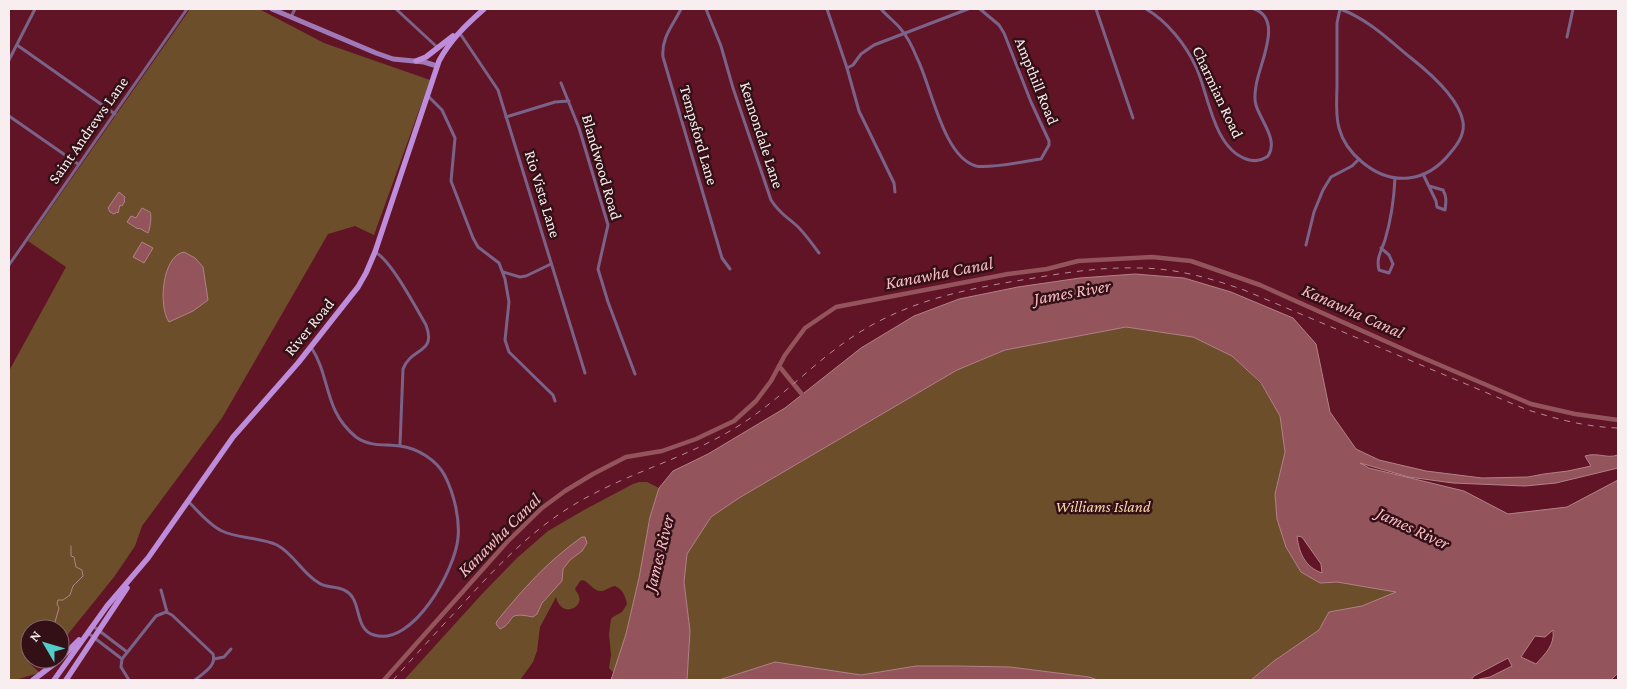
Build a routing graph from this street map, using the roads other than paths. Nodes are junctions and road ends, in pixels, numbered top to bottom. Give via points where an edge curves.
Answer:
1 (35, 9) edge
2 (187, 9) edge
3 (272, 9) edge
4 (295, 9) edge
5 (396, 9) edge
6 (484, 9) edge
7 (681, 9) edge
8 (706, 9) edge
9 (827, 9) edge
10 (881, 9) edge
11 (968, 9) edge
12 (980, 9) edge
13 (1096, 9) edge
14 (1148, 9) edge
15 (1254, 9) edge
16 (1340, 9) edge
17 (1573, 9) edge
18 (290, 17) junction
19 (459, 32) junction
20 (904, 33) junction
21 (1567, 38) dead end
22 (17, 45) junction
23 (438, 48) junction
24 (9, 60) edge
25 (416, 61) junction
26 (437, 66) junction
27 (847, 68) junction
28 (561, 83) dead end
29 (427, 95) junction
30 (569, 101) junction
31 (115, 114) junction
32 (9, 116) edge
33 (506, 117) junction
34 (1133, 118) dead end
35 (1359, 159) junction
36 (78, 164) junction
37 (1423, 174) junction
38 (1395, 178) junction
39 (1429, 186) junction
40 (895, 192) dead end
41 (1306, 245) dead end
42 (1381, 248) junction
43 (375, 252) junction
44 (819, 254) dead end
45 (551, 264) junction
46 (9, 265) edge
47 (730, 269) dead end
48 (502, 272) junction
49 (311, 347) junction
50 (585, 373) dead end
51 (635, 374) dead end
52 (555, 401) dead end
53 (400, 446) junction
54 (188, 502) junction
55 (139, 570) junction
56 (161, 590) dead end
57 (168, 612) junction
58 (93, 626) junction
59 (98, 630) junction
60 (88, 632) junction
61 (94, 637) junction
62 (231, 649) dead end
63 (127, 652) junction
64 (214, 658) junction
65 (122, 659) junction
66 (33, 680) edge
67 (54, 680) edge
68 (66, 680) edge
69 (129, 680) edge
70 (195, 680) edge

1 - 22 street
2 - 31 street, Saint Andrews Lane
3 - 18 main road
4 - 18 street
5 - 23 street
6 - 19 main road
7 - 47 street, Tempsford Lane via 665,39 663,57 722,258
8 - 44 street, Kennondale Lane via 771,200
9 - 27 street
10 - 20 street
11 - 20 street
12 - 20 street, Ampthill Road via 999,25 1008,41 1049,142 1041,159 985,166 975,166 964,159 942,124 918,59
13 - 34 street
14 - 15 street, Charmian Road via 1173,32 1190,56 1201,78 1213,118 1228,145 1239,156 1256,161 1268,156 1272,147 1255,99 1269,25 1264,15
16 - 35 street via 1336,111 1344,140
16 - 37 street via 1366,22 1426,70 1459,108 1463,132 1455,148 1445,160
17 - 21 street
18 - 25 main road via 393,59
19 - 23 main road
19 - 26 main road, River Road
19 - 33 street, Rio Vista Lane via 498,90
20 - 27 street via 865,50
22 - 24 street
22 - 31 street
23 - 25 main road
25 - 26 main road
26 - 29 main road, River Road
27 - 40 street via 859,111 894,183
28 - 30 street, Blandwood Road
29 - 43 main road, River Road
29 - 48 street via 442,110 456,138 451,181 473,238 478,248 499,264
30 - 33 street
30 - 51 street, Blandwood Road via 608,225 598,269
31 - 36 street, Saint Andrews Lane
32 - 36 street
33 - 45 street, Rio Vista Lane
35 - 38 street via 1384,176
35 - 41 street via 1331,177 1314,212
36 - 46 street, Saint Andrews Lane
37 - 38 street via 1414,178
37 - 39 street
38 - 42 street via 1392,210
39 - 39 street via 1437,207 1445,210 1443,190
42 - 42 street via 1378,270 1390,274 1393,264
43 - 49 main road, River Road via 358,287
43 - 53 street via 386,260 429,333 427,344 408,360 404,369
45 - 48 street via 526,276
45 - 50 street, Rio Vista Lane
48 - 52 street via 509,302 505,340 509,352 553,395
49 - 53 street via 329,398 349,430 371,444
49 - 54 main road, River Road via 236,432
53 - 54 street via 420,452 440,469 455,508 458,534 451,567 438,592 410,623 394,633 371,634 361,623 354,602 346,591 318,583 277,546 222,531
54 - 55 main road, River Road
55 - 58 main road
55 - 59 main road
56 - 57 street
57 - 63 street via 156,616
57 - 64 street
58 - 59 street
58 - 60 main road
58 - 66 main road
59 - 61 main road
59 - 63 street
60 - 61 street
60 - 67 main road
61 - 65 street
61 - 68 main road
62 - 64 street via 224,657
63 - 65 street
64 - 70 street via 212,665
65 - 69 street via 122,667

